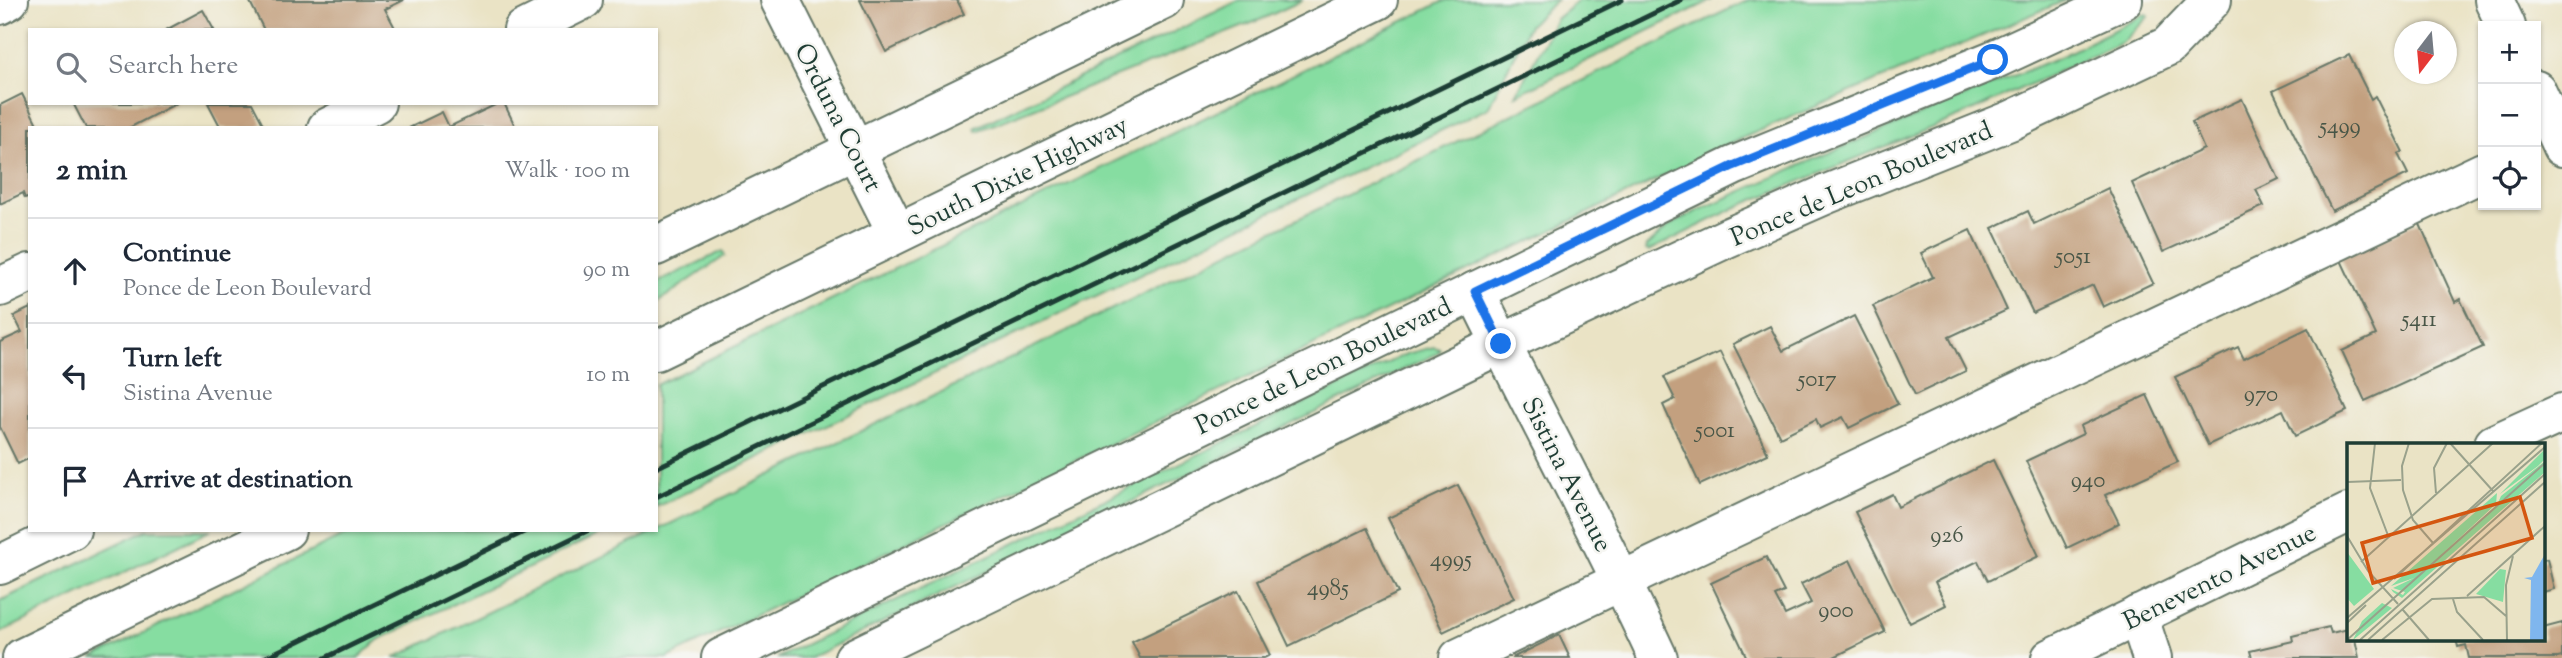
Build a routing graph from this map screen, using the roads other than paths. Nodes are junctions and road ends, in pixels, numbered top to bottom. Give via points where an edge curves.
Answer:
1 (9, 0) edge
2 (583, 0) edge
3 (780, 0) edge
4 (1164, 0) edge
5 (1378, 0) edge
6 (2123, 0) edge
7 (2212, 0) edge
8 (2494, 0) edge
9 (0, 5) edge
10 (2504, 21) edge
11 (527, 28) edge
12 (372, 105) edge
13 (2541, 107) edge
14 (331, 126) edge
15 (2552, 145) edge
16 (855, 150) junction
17 (2478, 174) edge
18 (897, 233) junction
19 (658, 245) edge
20 (28, 274) edge
21 (0, 287) edge
22 (1475, 291) junction
23 (1501, 344) junction
24 (658, 350) edge
25 (2562, 413) edge
26 (2496, 443) edge
27 (2347, 513) edge
28 (67, 532) edge
29 (282, 532) edge
30 (0, 565) edge
31 (1622, 580) junction
32 (2138, 615) junction
33 (22, 658) edge
34 (721, 658) edge
35 (854, 658) edge
36 (1459, 658) edge
37 (1658, 658) edge
38 (2051, 658) edge
39 (2152, 658) edge

1 - 9 main road
2 - 11 main road
3 - 16 main road, Orduna Court
4 - 16 main road
5 - 18 main road, South Dixie Highway
6 - 22 main road, Ponce de Leon Boulevard via 1993,60 1733,166
7 - 23 main road, Ponce de Leon Boulevard via 2168,46 2012,120 1727,238
8 - 10 main road
12 - 14 main road
13 - 15 main road
16 - 18 main road, Orduna Court
16 - 19 main road
17 - 31 main road
18 - 24 main road, South Dixie Highway
20 - 21 main road
22 - 23 main road, Sistina Avenue
22 - 34 main road, Ponce de Leon Boulevard
23 - 31 main road, Sistina Avenue
23 - 35 main road, Ponce de Leon Boulevard
25 - 26 main road
27 - 32 main road, Benevento Avenue
28 - 30 main road
29 - 33 main road
31 - 36 main road
31 - 37 main road, Sistina Avenue
32 - 38 main road, Benevento Avenue
32 - 39 main road

